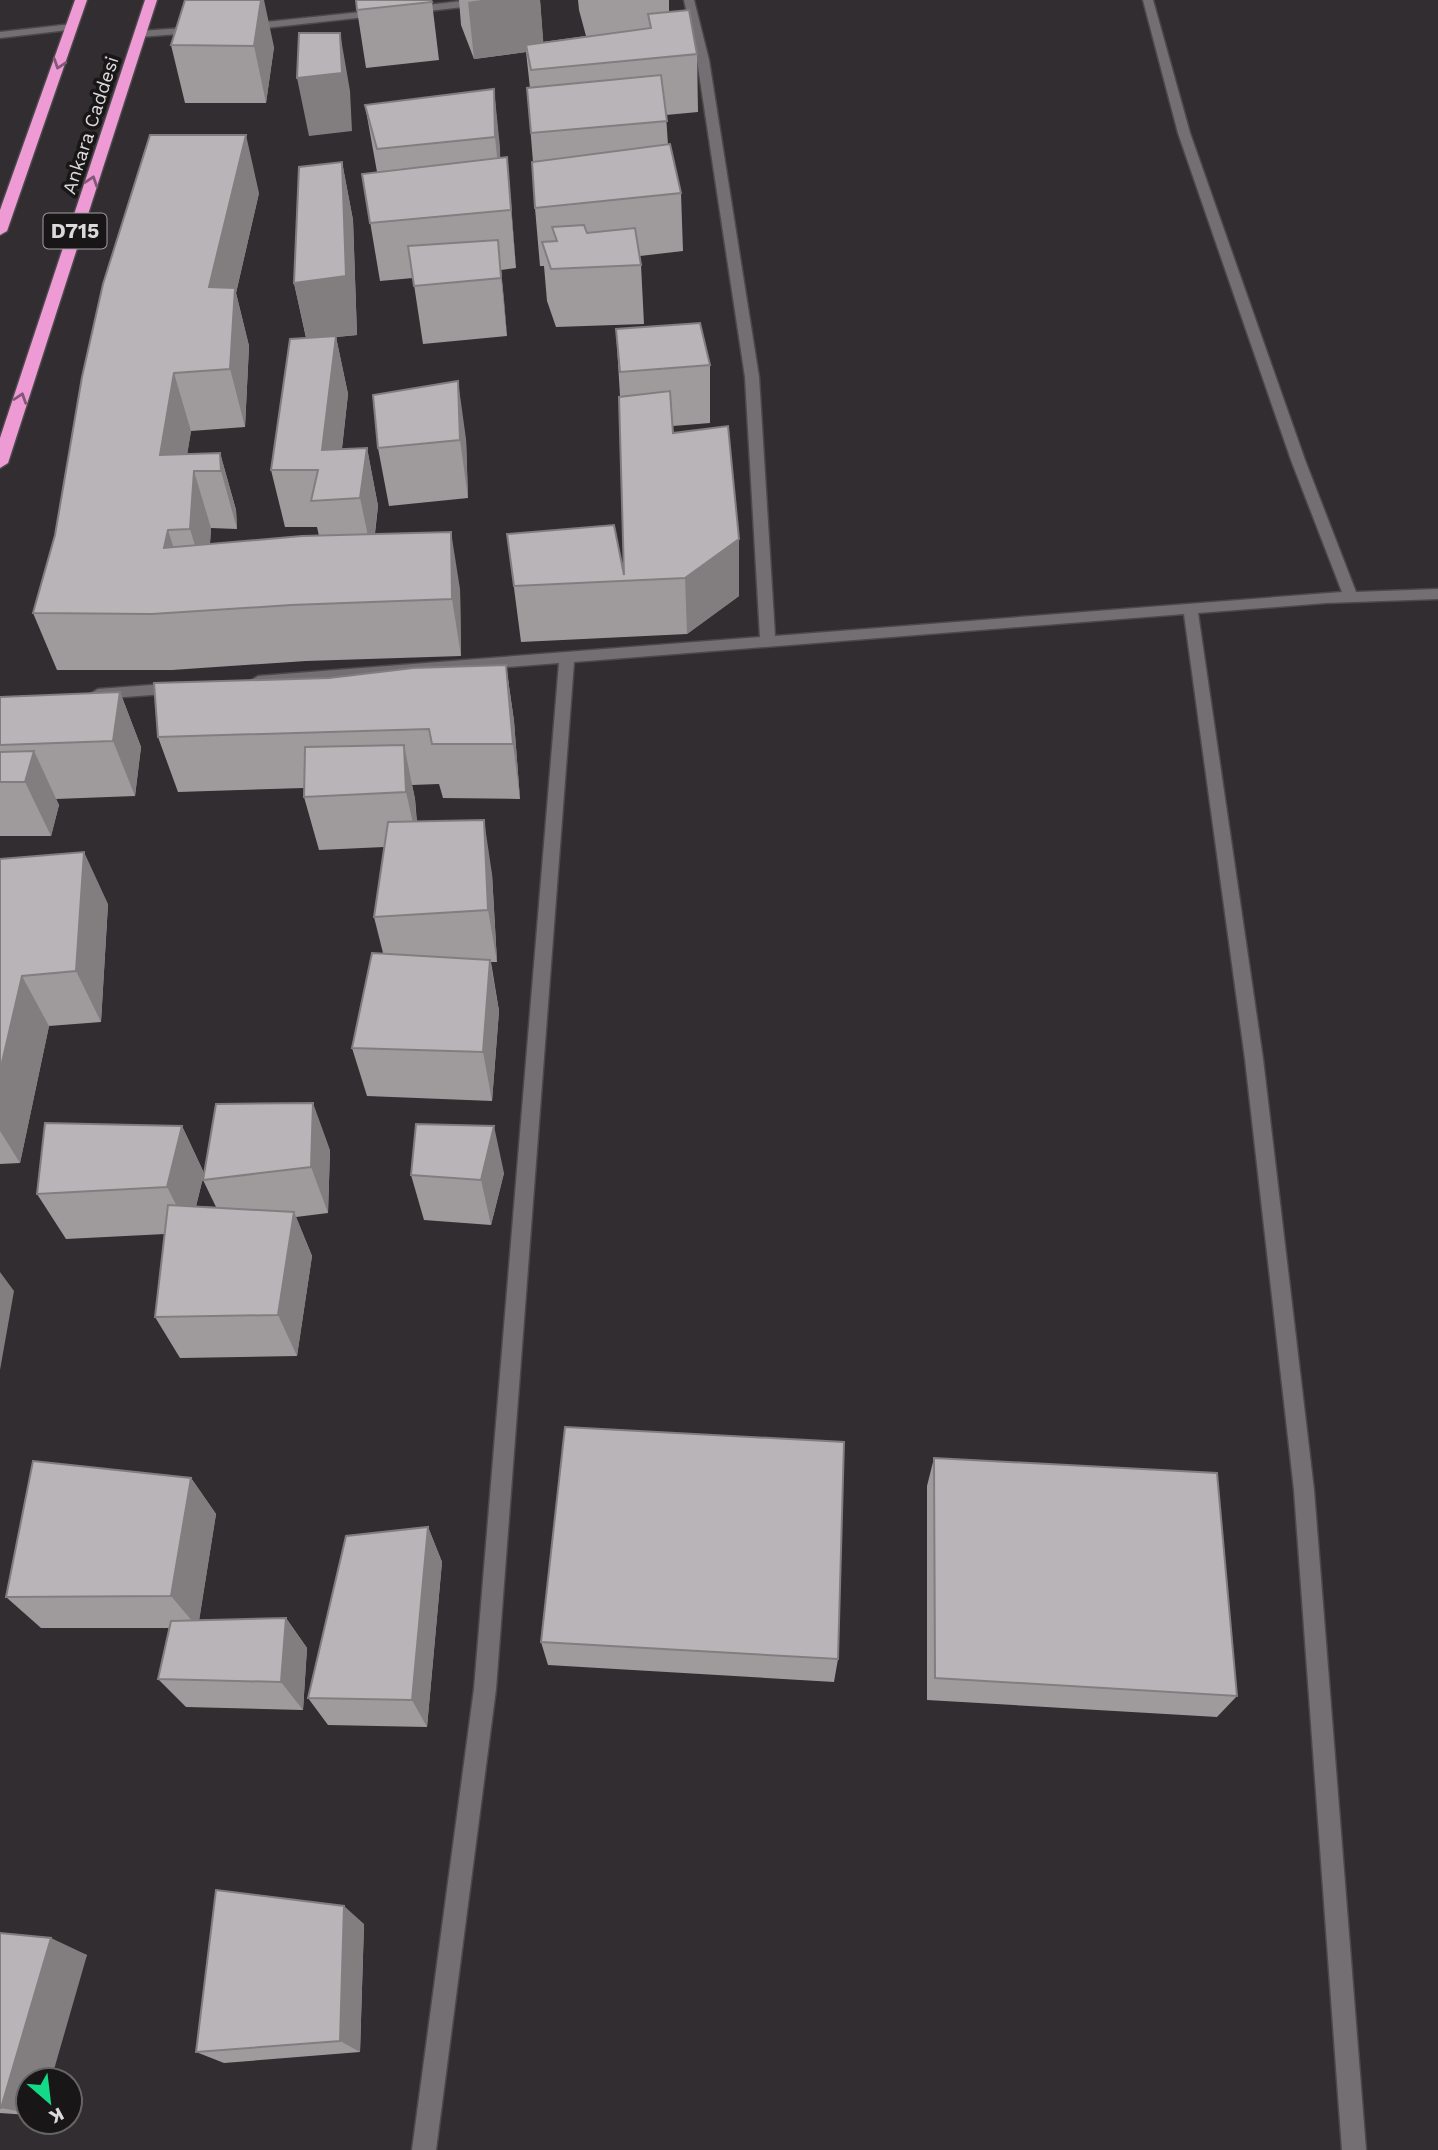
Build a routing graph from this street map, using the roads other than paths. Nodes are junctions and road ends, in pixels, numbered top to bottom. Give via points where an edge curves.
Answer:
1 (81, 0) edge
2 (151, 0) edge
3 (498, 0) edge
4 (689, 0) edge
5 (1148, 0) edge
6 (404, 10) dead end
7 (390, 12) dead end
8 (72, 27) junction
9 (230, 28) edge
10 (217, 29) edge
11 (140, 34) junction
12 (0, 35) edge
13 (0, 231) edge
14 (0, 463) edge
15 (1438, 594) edge
16 (1351, 597) junction
17 (1189, 608) junction
18 (768, 641) junction
19 (567, 656) junction
20 (249, 682) edge
21 (194, 686) edge
22 (83, 695) edge
23 (424, 2150) edge
24 (1354, 2150) edge

1 - 8 highway
2 - 11 highway, Ankara Caddesi / D715
3 - 6 street
4 - 18 street via 703,60 752,377
5 - 16 street via 1184,133
7 - 9 street
8 - 12 street
8 -> 13 highway
10 - 11 street
14 -> 11 highway, Ankara Caddesi / D715
15 - 16 street
16 - 17 street
17 - 18 street
17 - 24 street via 1254,1059 1304,1490
18 - 19 street
19 - 20 street
19 - 23 street via 485,1689
21 - 22 street

